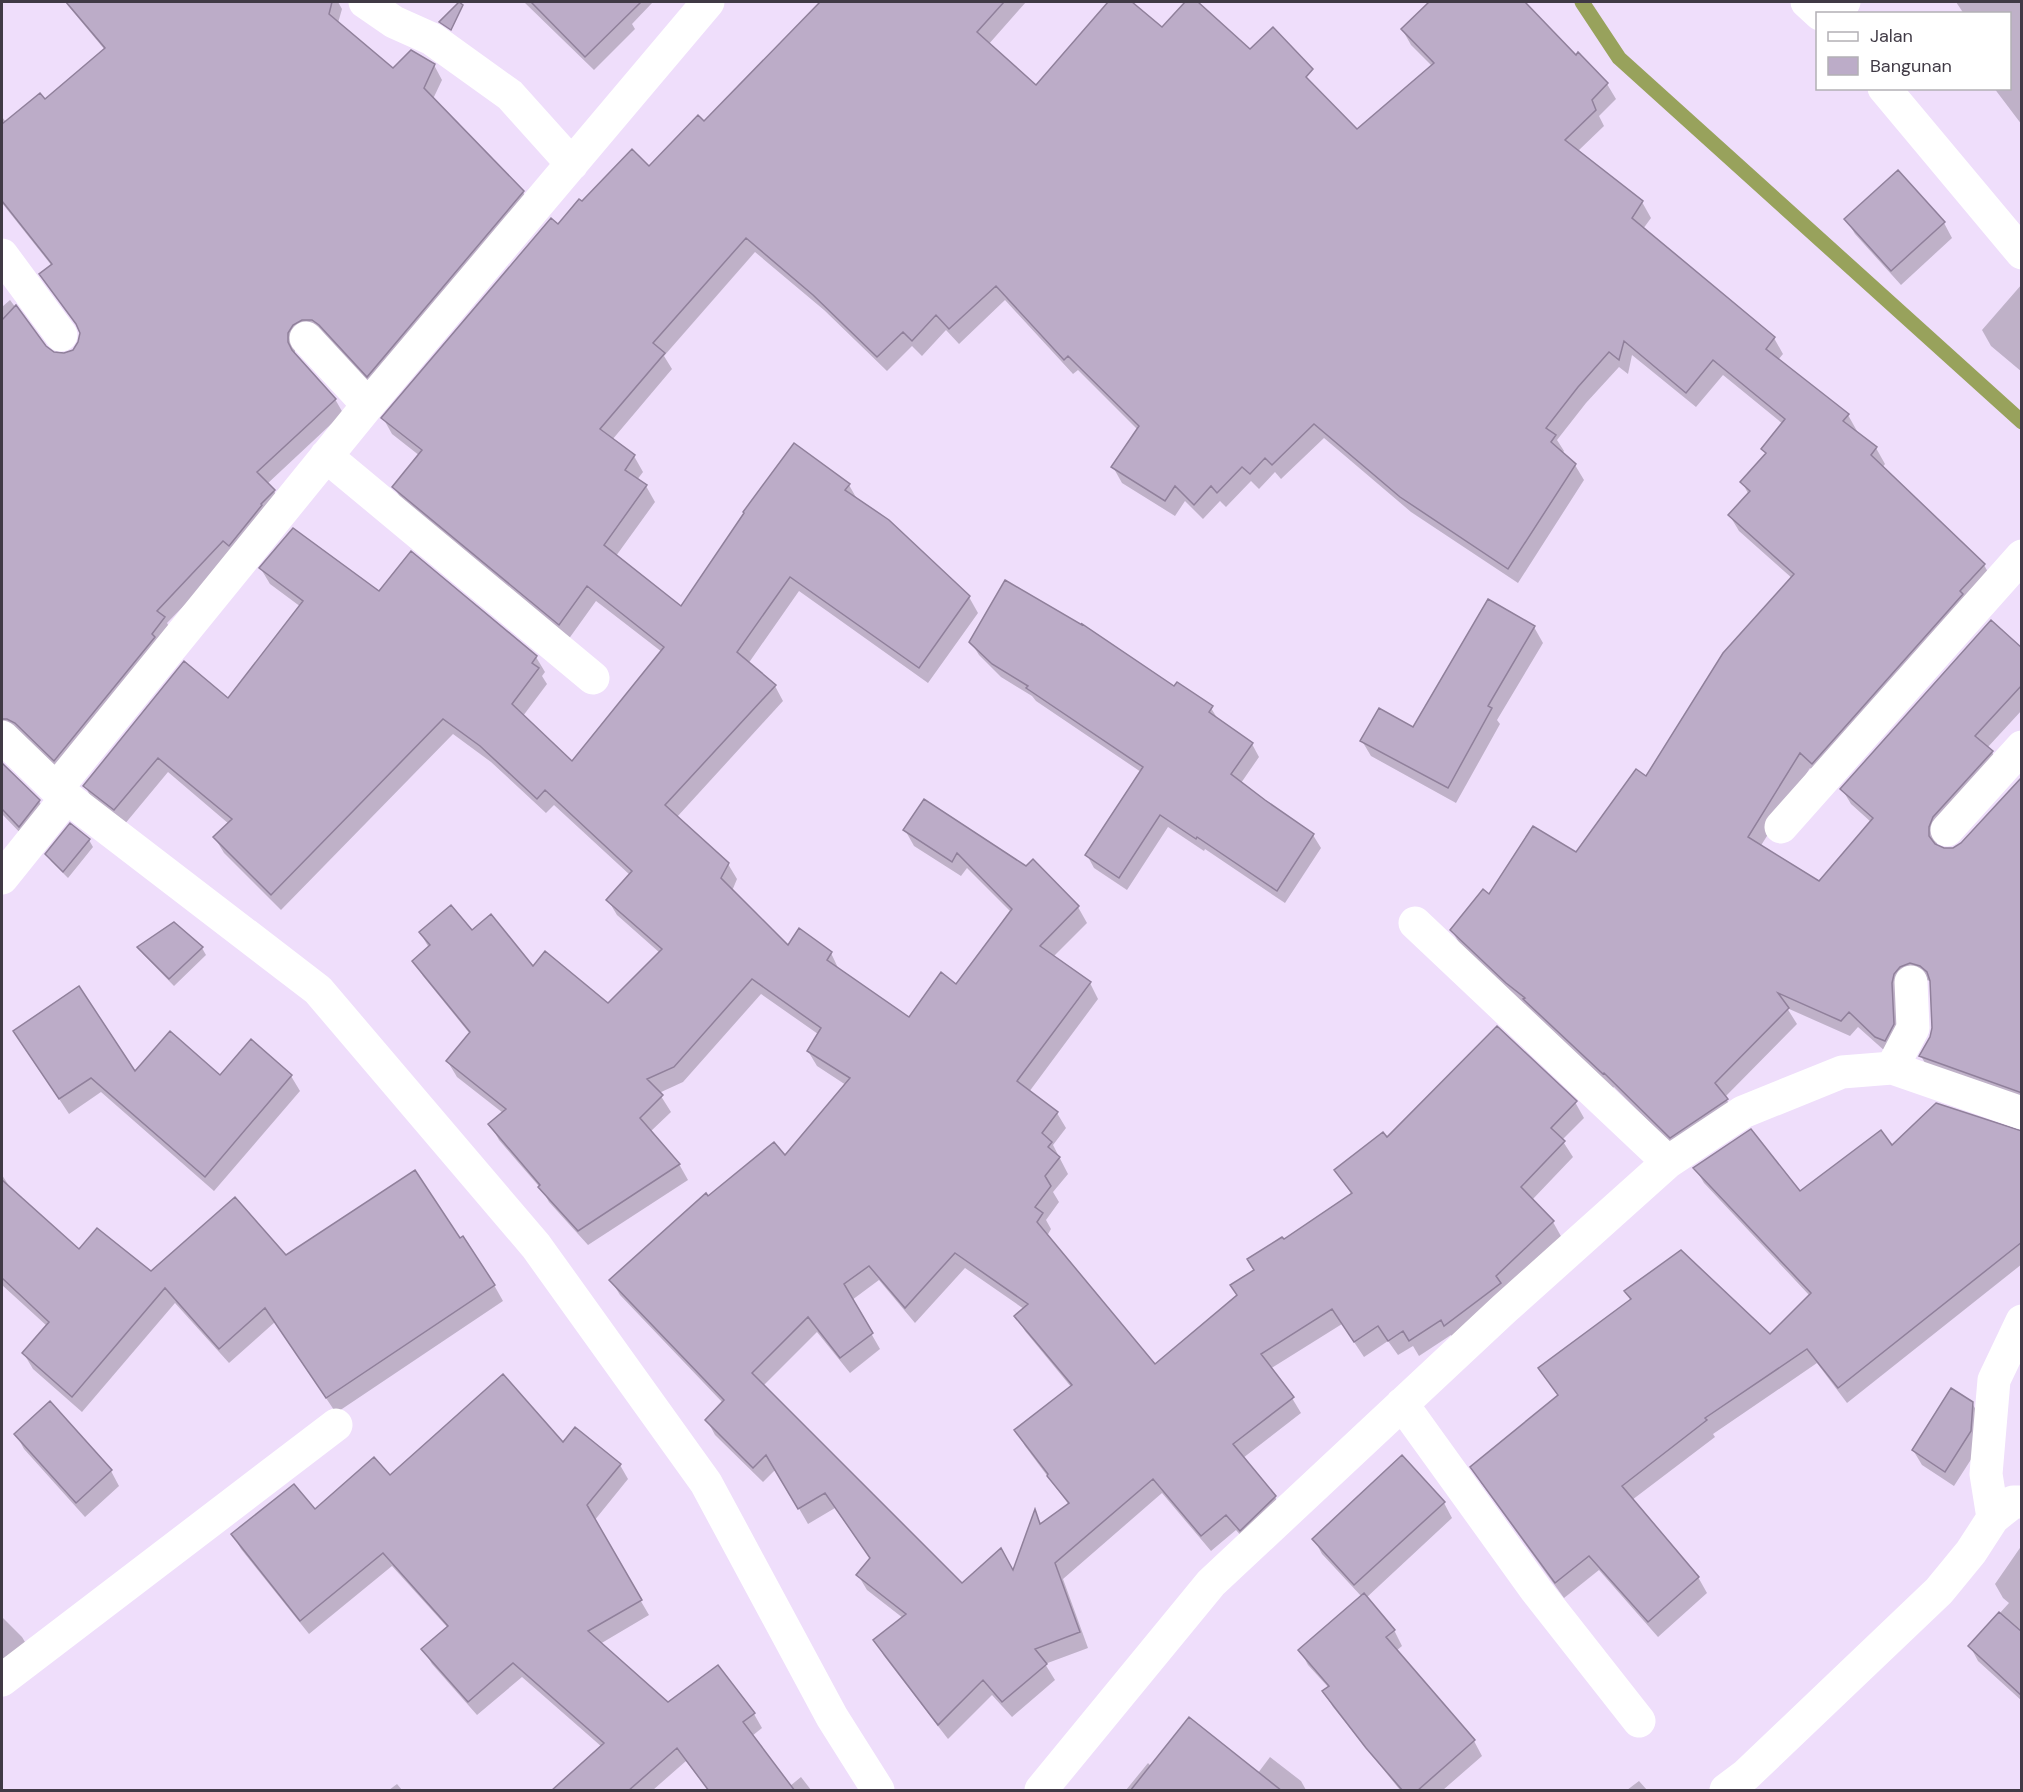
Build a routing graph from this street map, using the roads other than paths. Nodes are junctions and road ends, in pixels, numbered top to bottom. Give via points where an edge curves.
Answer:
1 (365, 2) edge
2 (708, 2) edge
3 (1807, 2) edge
4 (1819, 12) edge
5 (1886, 90) edge
6 (572, 164) junction
7 (2022, 254) edge
8 (2, 255) edge
9 (61, 335) dead end
10 (306, 338) dead end
11 (368, 405) junction
12 (327, 456) junction
13 (2022, 556) edge
14 (593, 678) dead end
15 (2, 736) edge
16 (2022, 747) edge
17 (61, 793) junction
18 (1781, 827) dead end
19 (1947, 830) dead end
20 (2, 878) edge
21 (1415, 923) dead end
22 (1911, 981) dead end
23 (1892, 1068) junction
24 (2022, 1113) edge
25 (1668, 1162) junction
26 (2022, 1321) edge
27 (1402, 1404) junction
28 (336, 1425) dead end
29 (2022, 1502) edge
30 (1993, 1518) junction
31 (2, 1680) edge
32 (1639, 1721) dead end
33 (878, 1791) edge
34 (1041, 1791) edge
35 (1726, 1791) edge

1 - 6 street via 394,22 432,39 510,95
2 - 6 street
3 - 4 street
5 - 7 street
6 - 11 street
8 - 9 street
10 - 11 street
11 - 12 street
12 - 14 street
12 - 17 street
13 - 18 street
15 - 17 street
16 - 19 street
17 - 20 street
17 - 33 street via 318,990 536,1246 706,1483 832,1717
21 - 25 street
22 - 23 street via 1913,1028
23 - 24 street
23 - 25 street via 1842,1072 1743,1112
25 - 27 street
26 - 30 street via 1994,1380 1986,1474
27 - 32 street via 1536,1590
27 - 34 street via 1211,1583
28 - 31 street
29 - 30 street via 2013,1502
30 - 35 street via 1939,1591

